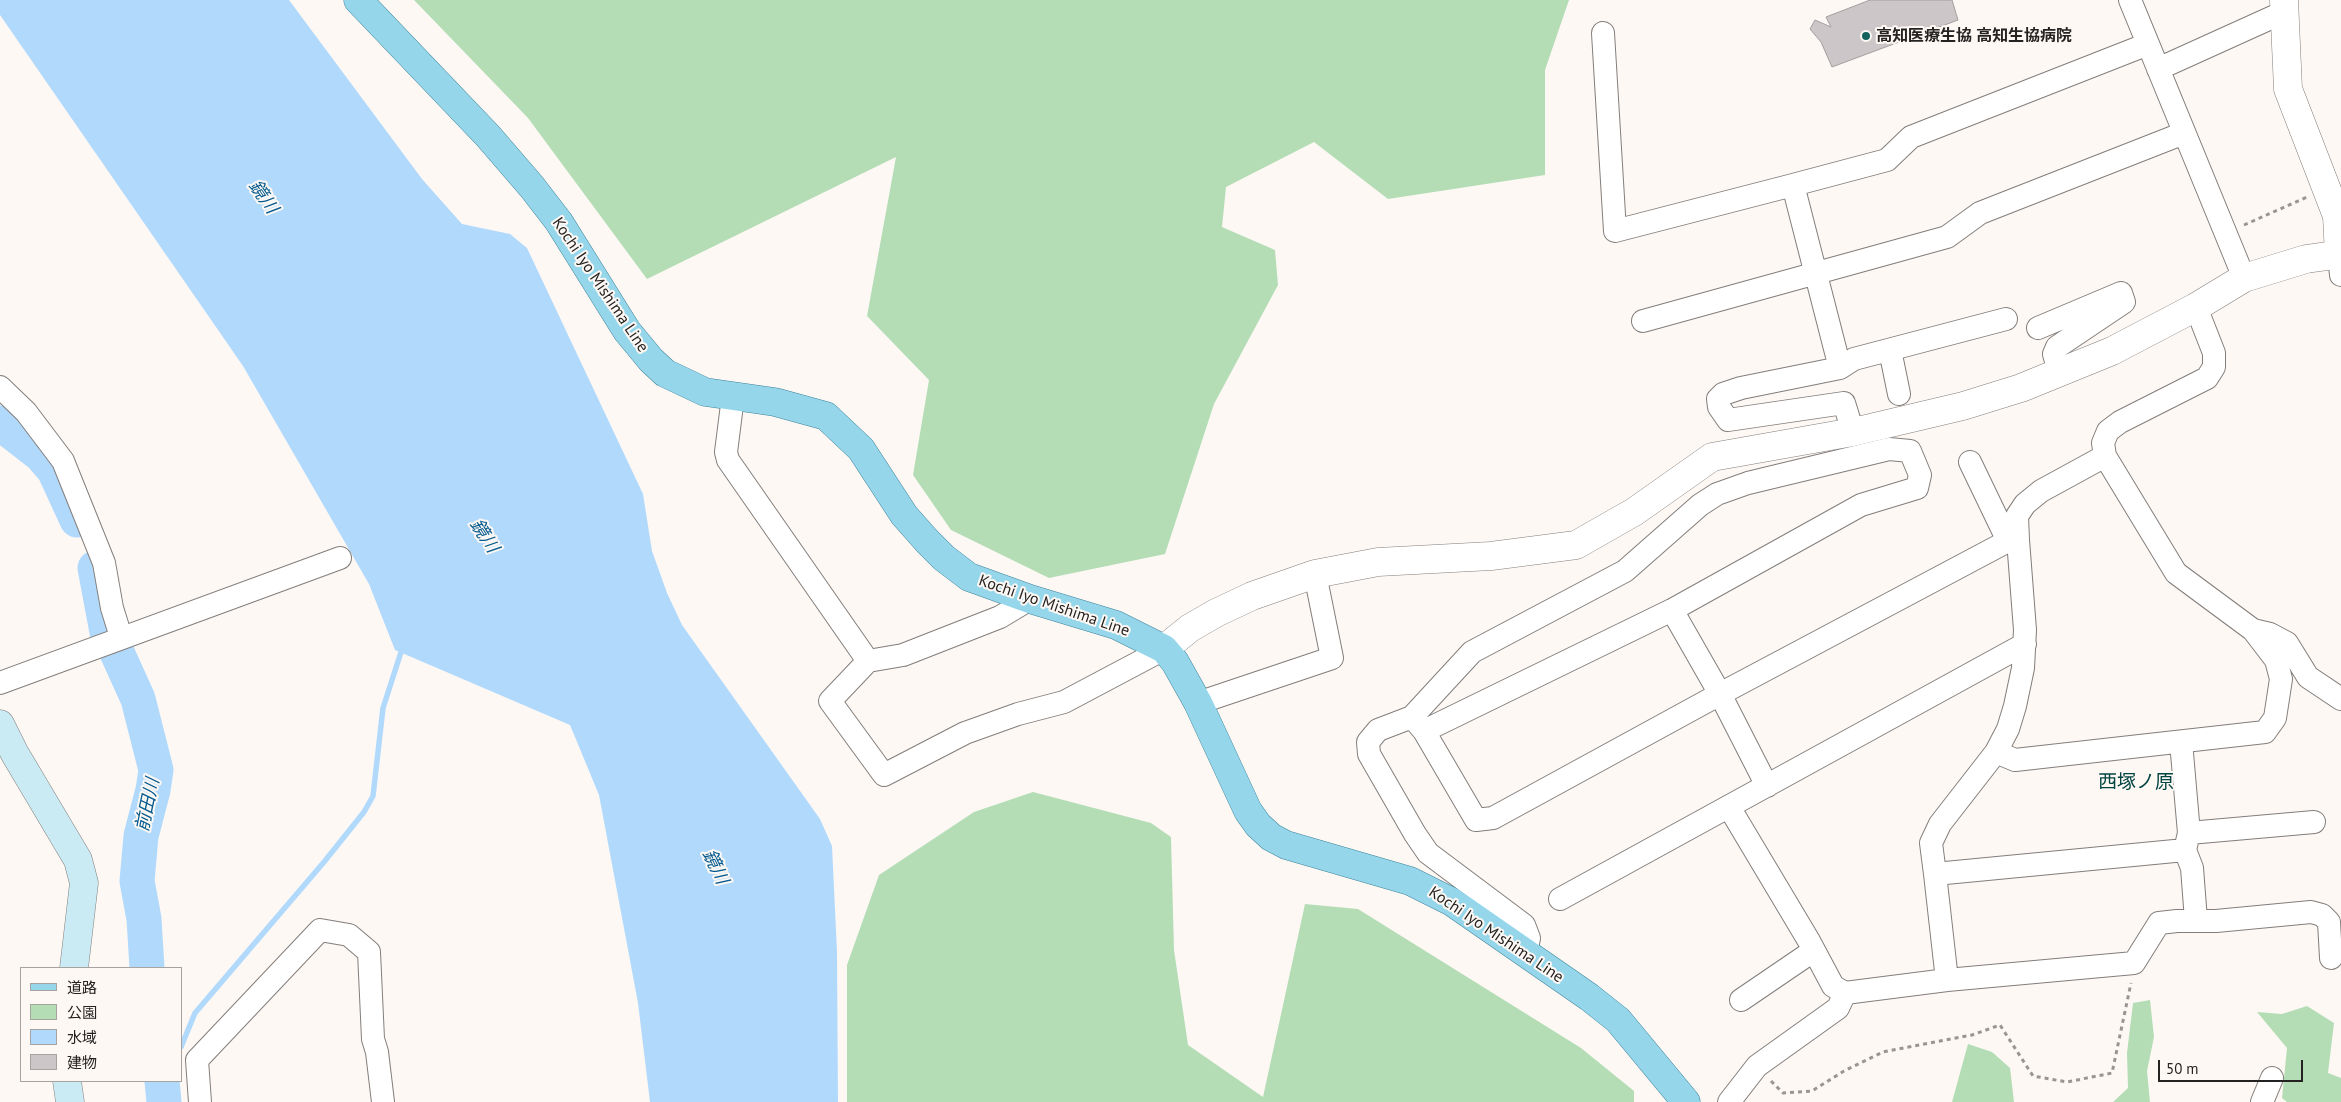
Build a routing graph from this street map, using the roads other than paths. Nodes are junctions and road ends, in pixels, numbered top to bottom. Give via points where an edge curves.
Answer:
1 (358, 0) edge
2 (2130, 0) edge
3 (2284, 6) edge
4 (1603, 33) dead end
5 (2148, 44) junction
6 (2158, 69) junction
7 (2184, 133) junction
8 (1793, 185) junction
9 (2339, 209) edge
10 (2340, 261) edge
11 (1817, 273) junction
12 (2244, 278) junction
13 (2196, 308) junction
14 (2006, 319) dead end
15 (1643, 321) dead end
16 (2038, 328) dead end
17 (1890, 350) junction
18 (1840, 368) junction
19 (2059, 372) junction
20 (0, 387) edge
21 (1899, 394) dead end
22 (733, 397) junction
23 (1853, 432) junction
24 (2105, 456) junction
25 (1970, 462) dead end
26 (2013, 540) junction
27 (340, 558) dead end
28 (1314, 574) junction
29 (1030, 599) junction
30 (1672, 610) junction
31 (2253, 630) junction
32 (121, 637) junction
33 (2025, 644) junction
34 (1164, 649) junction
35 (868, 661) junction
36 (0, 683) edge
37 (1720, 694) junction
38 (2341, 699) edge
39 (1198, 703) junction
40 (0, 724) edge
41 (1418, 724) junction
42 (2181, 742) junction
43 (1996, 752) junction
44 (1767, 786) junction
45 (1729, 807) junction
46 (2314, 822) dead end
47 (2187, 841) junction
48 (1935, 874) junction
49 (1560, 899) dead end
50 (2196, 920) junction
51 (1813, 951) junction
52 (1526, 954) junction
53 (2331, 958) dead end
54 (74, 967) edge
55 (1947, 980) junction
56 (1844, 992) junction
57 (1741, 1000) dead end
58 (2272, 1078) dead end
59 (67, 1082) edge
60 (70, 1102) edge
61 (200, 1102) edge
62 (383, 1102) edge
63 (1686, 1102) edge
64 (1729, 1102) edge
65 (2262, 1102) edge

1 - 22 main road, Kochi Iyo Mishima Line via 488,136 532,188 559,222 627,331 651,360 665,373 684,383 704,392
2 - 5 street
3 - 6 street
3 - 9 street via 2291,99
4 - 8 street via 1615,231
5 - 6 street
5 - 8 street via 1911,137 1887,160
6 - 7 street
7 - 11 street via 1980,213 1947,237
7 - 12 street
8 - 11 street
9 - 10 street
10 - 12 street via 2306,259
11 - 15 street
11 - 18 street
12 - 13 street
13 - 19 street via 2112,351
13 - 24 street via 2214,353 2214,367 2207,378 2108,431 2103,443
14 - 17 street
16 - 19 street via 2121,293 2124,302 2056,348 2054,354
17 - 18 street via 1854,359
17 - 21 street
18 - 23 street via 1741,388 1723,394 1718,399 1719,407 1728,420 1844,403
19 - 23 street via 1963,406
20 - 32 street via 32,419 63,461 104,563
22 - 29 main road, Kochi Iyo Mishima Line via 775,402 826,416 861,449 904,515 944,558 969,577
22 - 35 street via 726,452 728,460
23 - 28 street via 1712,457 1634,512 1576,544 1490,556 1378,562
24 - 26 street via 2041,491 2026,504 2016,516
24 - 31 street via 2176,573
25 - 26 street
26 - 33 street
26 - 37 street
27 - 32 street
28 - 34 street via 1216,613
28 - 39 street via 1332,658
29 - 34 main road, Kochi Iyo Mishima Line via 1116,625
29 - 35 street via 1000,617 903,655
30 - 37 street
30 - 41 street
30 - 41 street via 1861,504 1917,488 1920,474 1910,451 1889,449 1748,483 1717,494 1625,571 1472,652
31 - 38 street via 2286,642 2308,677
31 - 42 street via 2276,660 2281,679 2275,718 2265,732
32 - 36 street
33 - 43 street via 2015,706
33 - 44 street
34 - 35 street via 1064,702 965,733 884,776 830,701
34 - 39 main road, Kochi Iyo Mishima Line
37 - 41 street via 1493,818 1476,820
37 - 44 street
39 - 52 main road, Kochi Iyo Mishima Line via 1248,811 1271,837 1286,845 1410,881 1433,891
40 - 54 main road via 78,860 84,882
41 - 52 street via 1378,730 1368,742 1369,754 1428,853 1524,925 1530,938
42 - 43 street via 2015,760
42 - 47 street
43 - 48 street via 1940,824 1931,843
44 - 45 street
45 - 49 street
45 - 51 street
46 - 47 street
47 - 48 street
47 - 50 street
48 - 55 street
50 - 53 street via 2311,912 2322,915 2329,922
50 - 55 street via 2159,923 2134,962
51 - 56 street via 1834,986
51 - 57 street
52 - 63 main road, Kochi Iyo Mishima Line via 1618,1020
55 - 56 street
56 - 64 street via 1838,1008 1757,1066
58 - 65 street
59 - 60 main road
61 - 62 street via 197,1060 320,930 350,935 370,952 373,1039

